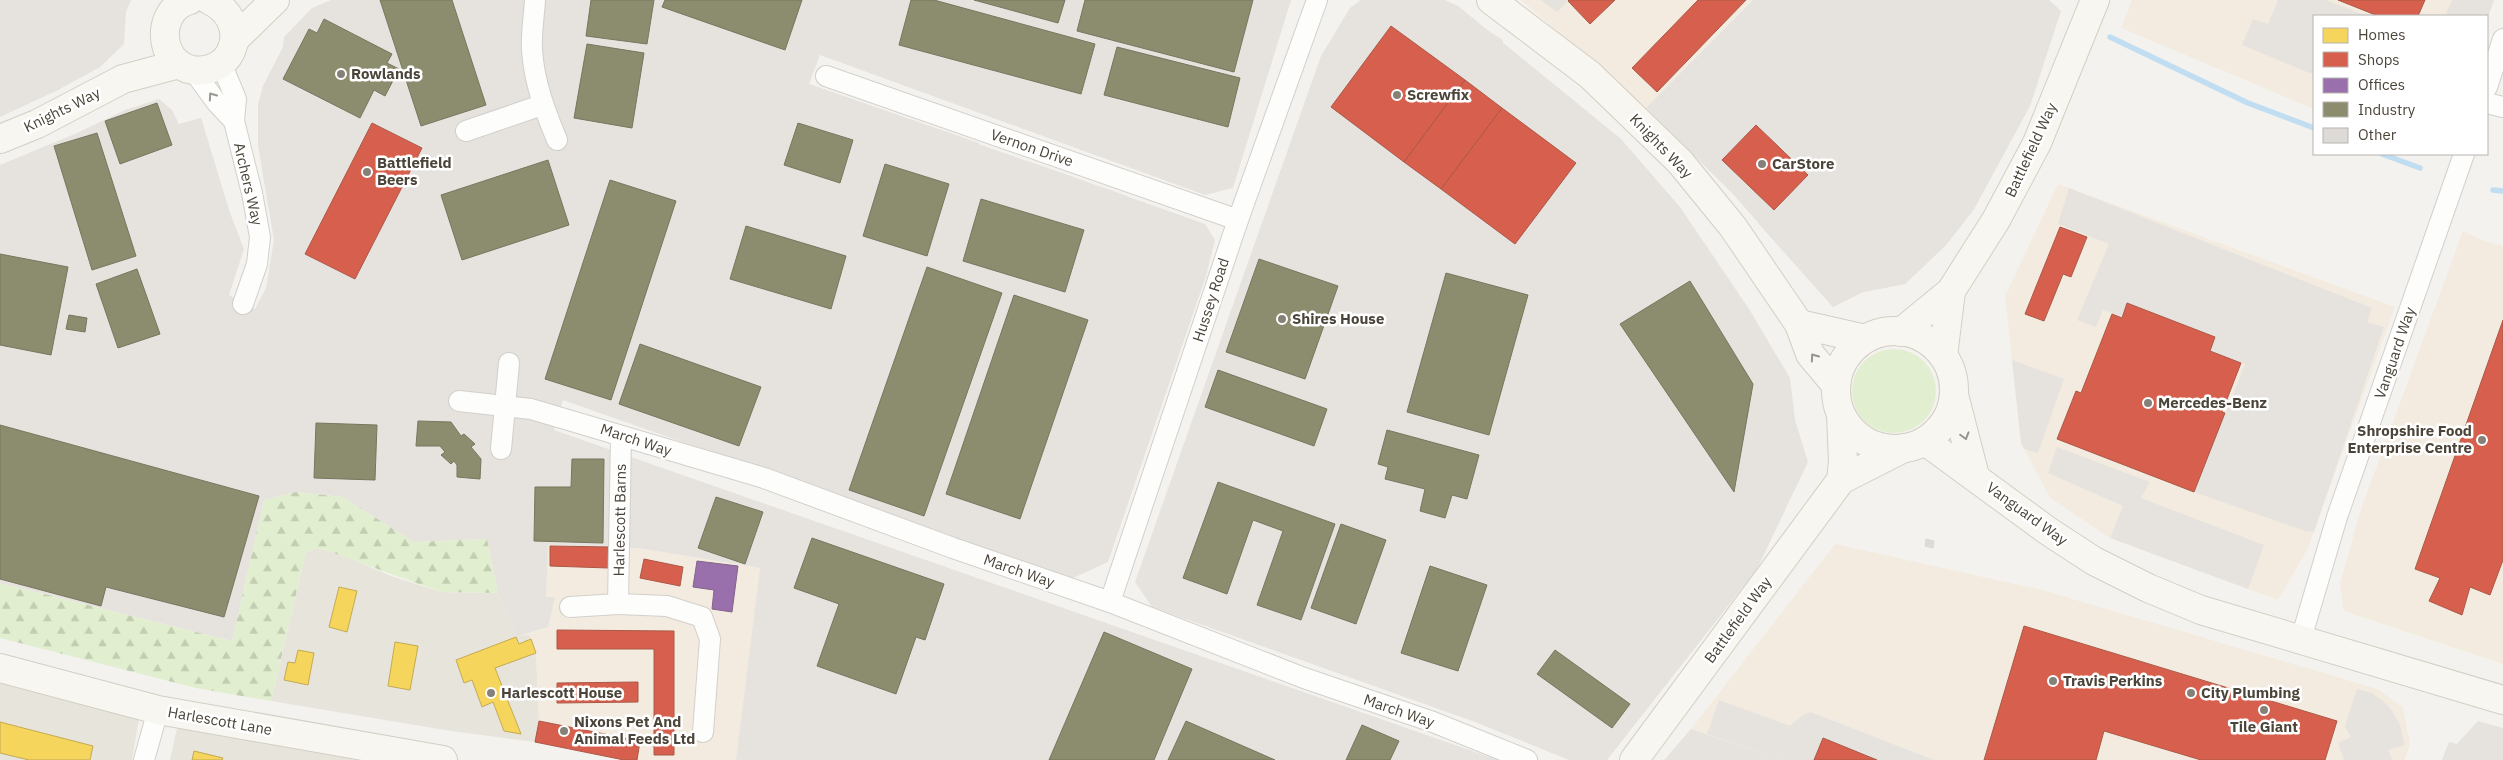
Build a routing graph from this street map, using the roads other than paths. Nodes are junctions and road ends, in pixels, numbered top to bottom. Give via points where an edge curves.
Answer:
1 (275, 0) edge
2 (535, 0) edge
3 (1317, 0) edge
4 (1491, 0) edge
5 (2095, 0) edge
6 (180, 2) edge
7 (221, 2) edge
8 (164, 38) junction
9 (235, 39) junction
10 (2503, 40) edge
11 (221, 63) junction
12 (186, 67) junction
13 (826, 76) dead end
14 (123, 80) junction
15 (2488, 84) edge
16 (2488, 104) edge
17 (542, 105) junction
18 (2503, 107) edge
19 (234, 121) junction
20 (466, 132) dead end
21 (0, 139) edge
22 (557, 140) dead end
23 (2464, 155) edge
24 (1238, 220) junction
25 (1951, 291) junction
26 (243, 304) dead end
27 (1799, 324) junction
28 (1901, 332) junction
29 (1865, 339) junction
30 (1943, 356) junction
31 (509, 363) dead end
32 (1836, 385) junction
33 (1954, 395) junction
34 (459, 401) dead end
35 (503, 404) junction
36 (1842, 415) junction
37 (621, 437) junction
38 (1914, 444) junction
39 (501, 449) dead end
40 (1975, 476) junction
41 (1841, 480) junction
42 (1110, 602) junction
43 (618, 604) junction
44 (570, 607) dead end
45 (2301, 639) junction
46 (0, 668) edge
47 (2503, 700) edge
48 (158, 710) junction
49 (703, 732) dead end
50 (144, 760) edge
51 (443, 760) edge
52 (1527, 760) edge
53 (1634, 760) edge

1 - 9 street
2 - 17 street via 532,50
3 - 24 street, Hussey Road
4 - 27 street, Knights Way via 1590,76 1680,162 1733,227
5 - 25 street, Battlefield Way via 2037,143 1996,220
6 - 8 street, Knights Way via 166,21
7 - 9 street via 232,19
8 - 12 street via 171,56
8 - 14 street, Knights Way
9 - 11 street via 231,52
10 - 15 street
11 - 12 street, Knights Way via 210,68
11 - 19 street, Archers Way via 236,99
12 - 14 street, Knights Way
19 -> 12 street, Archers Way
13 - 24 street, Vernon Drive
14 - 21 street, Knights Way
16 - 18 street
17 - 20 street
17 - 22 street
19 - 26 street, Archers Way via 260,237 257,264
23 - 45 street, Vanguard Way via 2337,517
24 - 42 street, Hussey Road
25 - 28 street, Battlefield Way
25 - 30 street, Battlefield Way
27 - 29 street
32 -> 27 street, Knights Way via 1810,354
28 - 29 street, Battlefield Way via 1882,332
28 - 30 street, Battlefield Way via 1917,336
29 - 32 street, Battlefield Way via 1850,351 1840,367
30 - 33 street, Battlefield Way via 1951,374
31 - 35 street
32 - 36 street, Battlefield Way
33 - 38 street, Battlefield Way via 1945,421
33 -> 40 street, Vanguard Way
34 - 35 street, March Way
35 - 37 street, March Way via 566,418
35 - 39 street
36 - 38 street, Battlefield Way via 1852,431 1867,442 1885,448
36 - 41 street, Battlefield Way
37 - 42 street, March Way via 754,475
37 - 43 street, Harlescott Barns
38 - 40 street, Vanguard Way
38 - 41 street, Battlefield Way
40 - 45 street, Vanguard Way via 2048,531 2109,569 2201,610
41 - 53 street, Battlefield Way
42 - 52 street, March Way
43 - 44 street
43 - 49 street via 667,606 702,617 710,639
45 - 47 street, Vanguard Way
46 - 48 street, Harlescott Lane
48 - 50 street
48 - 51 street, Harlescott Lane

